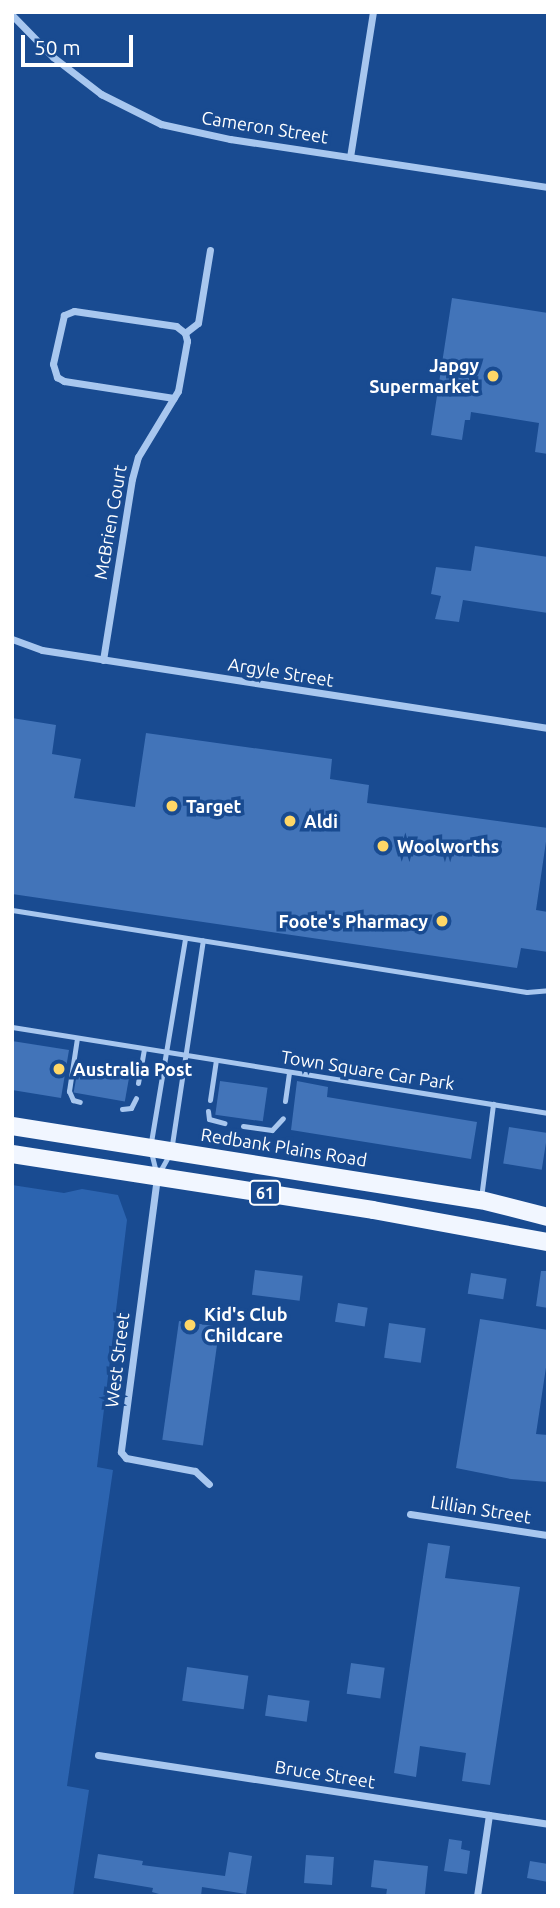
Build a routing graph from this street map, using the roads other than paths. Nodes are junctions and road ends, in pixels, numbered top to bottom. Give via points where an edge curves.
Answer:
1 (373, 12) edge
2 (12, 15) edge
3 (350, 157) junction
4 (548, 187) edge
5 (210, 250) dead end
6 (186, 333) junction
7 (174, 398) junction
8 (12, 639) edge
9 (103, 660) junction
10 (548, 728) edge
11 (12, 910) edge
12 (185, 938) junction
13 (203, 940) junction
14 (548, 990) edge
15 (12, 1027) edge
16 (77, 1038) junction
17 (144, 1049) junction
18 (166, 1053) junction
19 (184, 1056) junction
20 (216, 1060) junction
21 (289, 1072) junction
22 (138, 1083) dead end
23 (136, 1098) dead end
24 (210, 1100) dead end
25 (285, 1101) dead end
26 (80, 1102) dead end
27 (493, 1104) junction
28 (122, 1109) dead end
29 (208, 1111) dead end
30 (548, 1113) edge
31 (283, 1118) dead end
32 (224, 1123) dead end
33 (12, 1126) edge
34 (243, 1126) dead end
35 (150, 1148) junction
36 (171, 1151) junction
37 (12, 1154) edge
38 (158, 1176) junction
39 (481, 1200) junction
40 (548, 1206) edge
41 (508, 1208) junction
42 (548, 1217) edge
43 (548, 1242) edge
44 (209, 1484) dead end
45 (410, 1514) dead end
46 (548, 1535) edge
47 (99, 1755) dead end
48 (489, 1815) junction
49 (548, 1824) edge
50 (477, 1896) edge

1 - 3 street
2 - 3 street, Cameron Street via 53,57 101,94 161,124
3 - 4 street, Cameron Street
5 - 6 street, McBrien Court via 198,323
6 - 7 street, McBrien Court via 183,375
6 - 7 street via 176,326 74,311 61,320 53,364 57,377
7 - 9 street, McBrien Court via 138,457 132,479
8 - 9 street, Argyle Street via 30,648
9 - 10 street, Argyle Street
11 - 12 lane
12 - 13 lane
12 - 18 lane
13 - 14 lane via 527,992
13 - 19 lane
15 - 16 lane, Town Square Car Park
16 - 17 lane, Town Square Car Park
16 - 26 lane via 69,1091 73,1100
17 - 18 lane, Town Square Car Park
17 - 22 lane
18 - 19 lane, Town Square Car Park
18 - 35 lane
19 - 20 lane, Town Square Car Park
19 - 36 lane
20 - 21 lane, Town Square Car Park
20 - 24 lane
21 - 25 lane
21 - 27 lane, Town Square Car Park
23 - 28 lane via 131,1108
27 - 30 lane, Town Square Car Park
27 - 39 lane
29 - 32 lane via 209,1119
31 - 34 lane via 272,1130
33 - 35 main road, Redbank Plains Road / 61
35 - 36 main road, Redbank Plains Road / 61
35 - 38 lane
36 - 38 lane
36 - 39 main road, Redbank Plains Road / 61
37 - 38 main road, 61
38 - 43 main road, 61
38 - 44 street, West Street via 121,1452 126,1458 195,1471
39 - 41 main road, Redbank Plains Road / 61
40 - 41 main road, 61
41 - 42 main road, Redbank Plains Road / 61
45 - 46 street, Lillian Street
47 - 48 street, Bruce Street
48 - 49 street, Bruce Street
48 - 50 street

